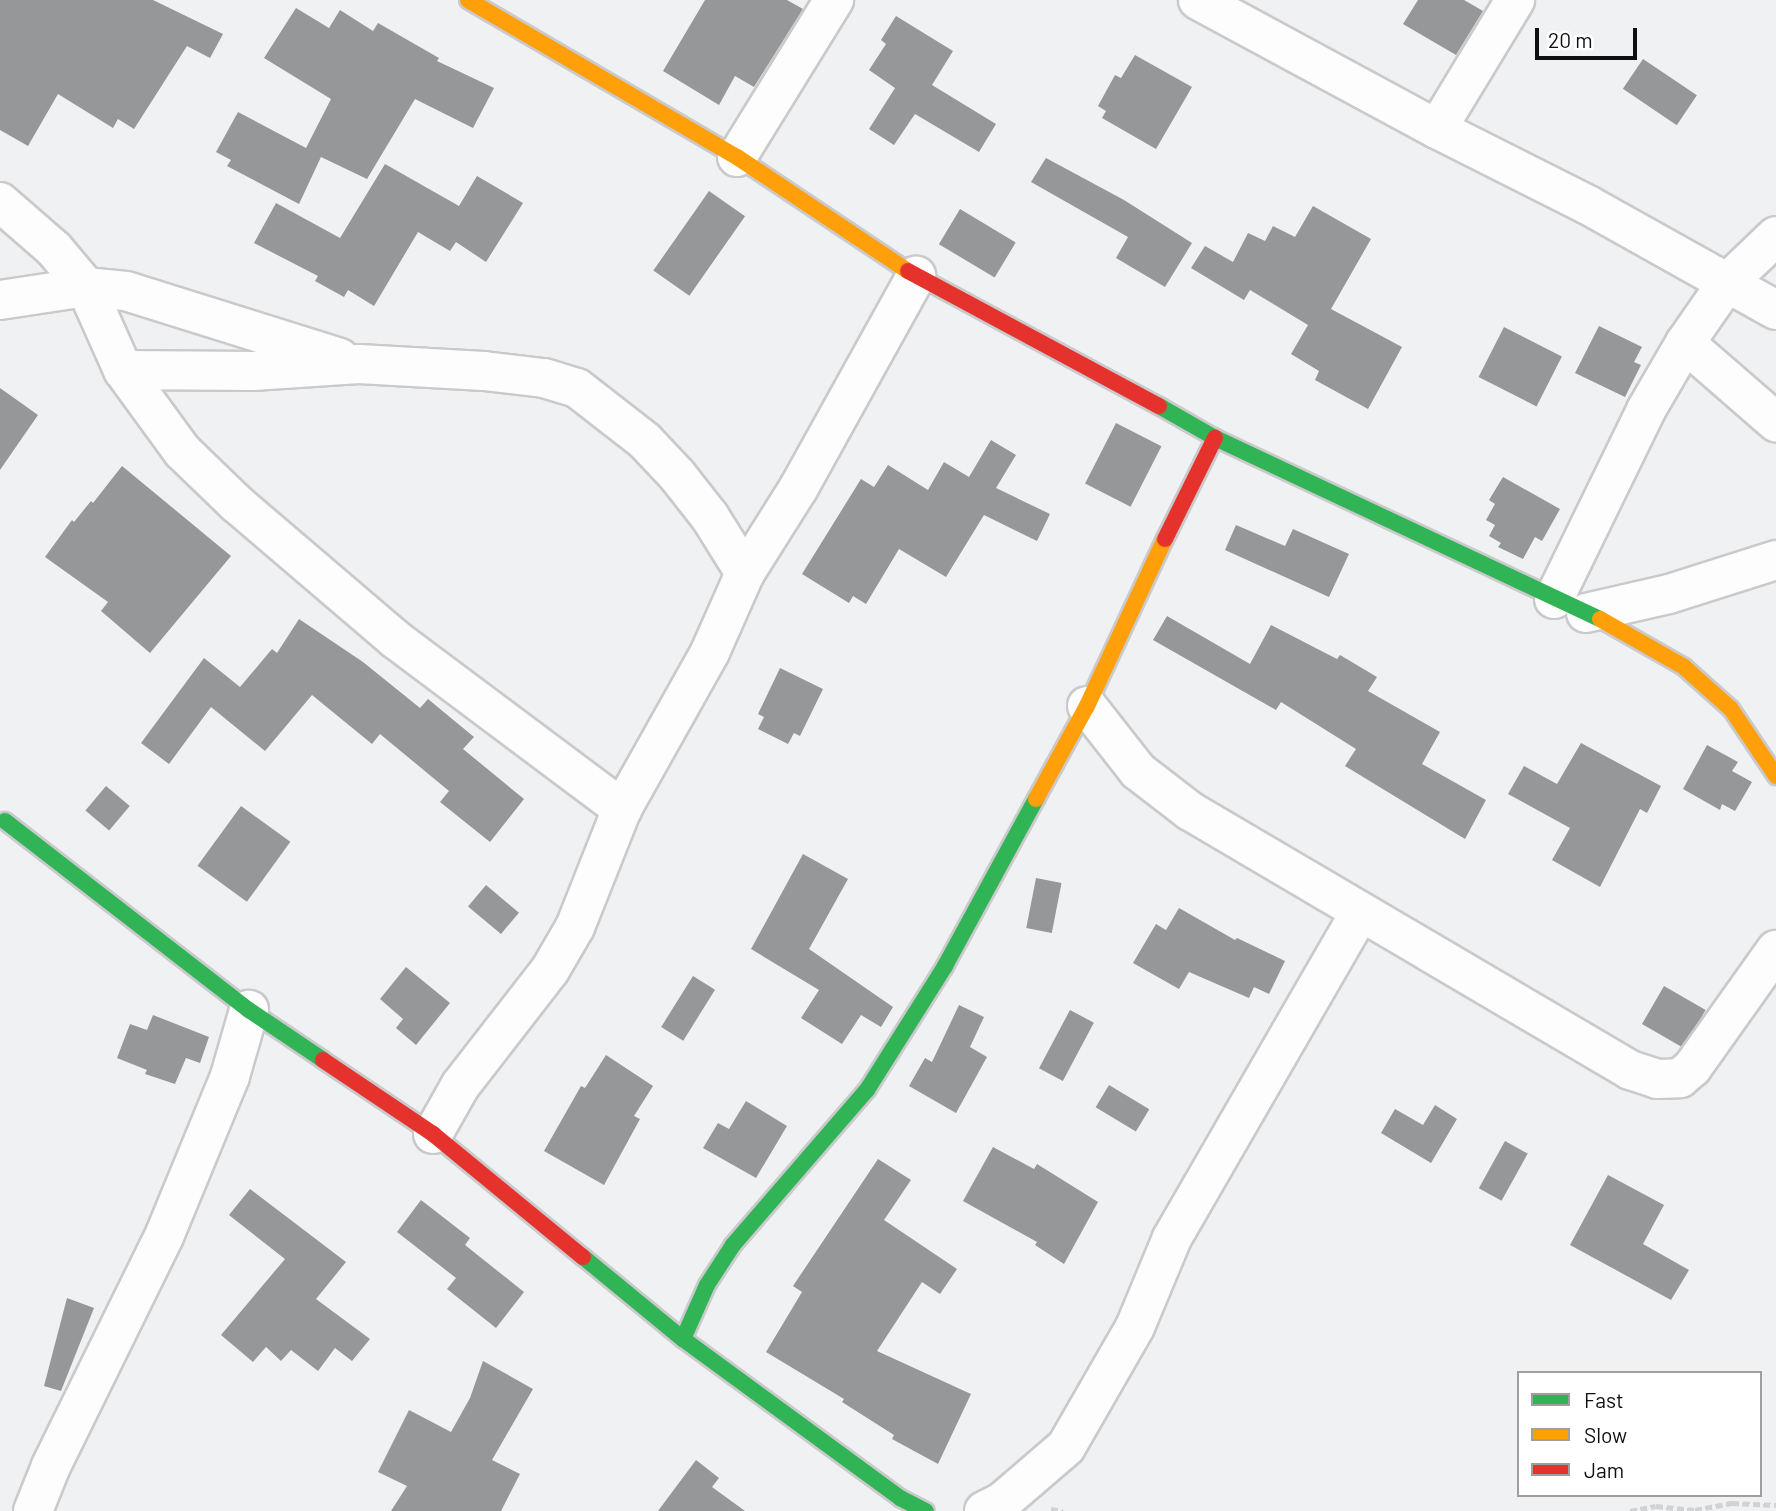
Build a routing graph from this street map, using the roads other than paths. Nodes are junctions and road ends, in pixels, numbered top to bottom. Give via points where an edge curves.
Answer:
1 (468, 0) edge
2 (834, 0) edge
3 (1198, 0) edge
4 (1515, 0) edge
5 (1437, 129) junction
6 (737, 157) junction
7 (0, 202) edge
8 (1776, 236) edge
9 (916, 276) junction
10 (1726, 284) junction
11 (86, 287) junction
12 (0, 300) edge
13 (1776, 310) edge
14 (1685, 343) junction
15 (359, 364) junction
16 (123, 370) junction
17 (1776, 422) edge
18 (1215, 438) junction
19 (1776, 560) edge
20 (746, 573) junction
21 (1570, 606) junction
22 (1087, 706) junction
23 (1776, 775) edge
24 (622, 809) junction
25 (2, 822) edge
26 (1360, 912) junction
27 (1776, 950) edge
28 (249, 1010) junction
29 (433, 1134) junction
30 (683, 1339) junction
31 (995, 1508) edge
32 (33, 1511) edge
33 (926, 1511) edge

1 - 6 street
2 - 6 street
3 - 5 street
4 - 5 street
5 - 10 street via 1588,205
6 - 9 street
7 - 11 street via 54,249
8 - 10 street
9 - 18 street
9 - 20 street
10 - 13 street
10 - 14 street
11 - 12 street
11 - 15 street via 127,291
11 - 16 street
14 - 17 street
14 - 21 street via 1646,410
15 - 16 street via 253,371
15 - 20 street via 484,371 544,378 577,388 645,441 677,475
16 - 24 street via 182,451 237,504 394,639
18 - 21 street
18 - 22 street
19 - 21 street via 1669,594
20 - 24 street via 710,652
21 - 23 street via 1627,632 1684,667 1731,709
22 - 26 street via 1138,771 1190,811
22 - 30 street via 945,966 867,1090 733,1245 706,1285
24 - 29 street via 575,928 550,970 460,1086
25 - 28 street
26 - 27 street via 1630,1070 1657,1079 1680,1078 1692,1068
26 - 31 street via 1172,1238 1135,1327 1066,1447
28 - 29 street
28 - 32 street via 230,1076 165,1234
29 - 30 street
30 - 33 street via 900,1498

